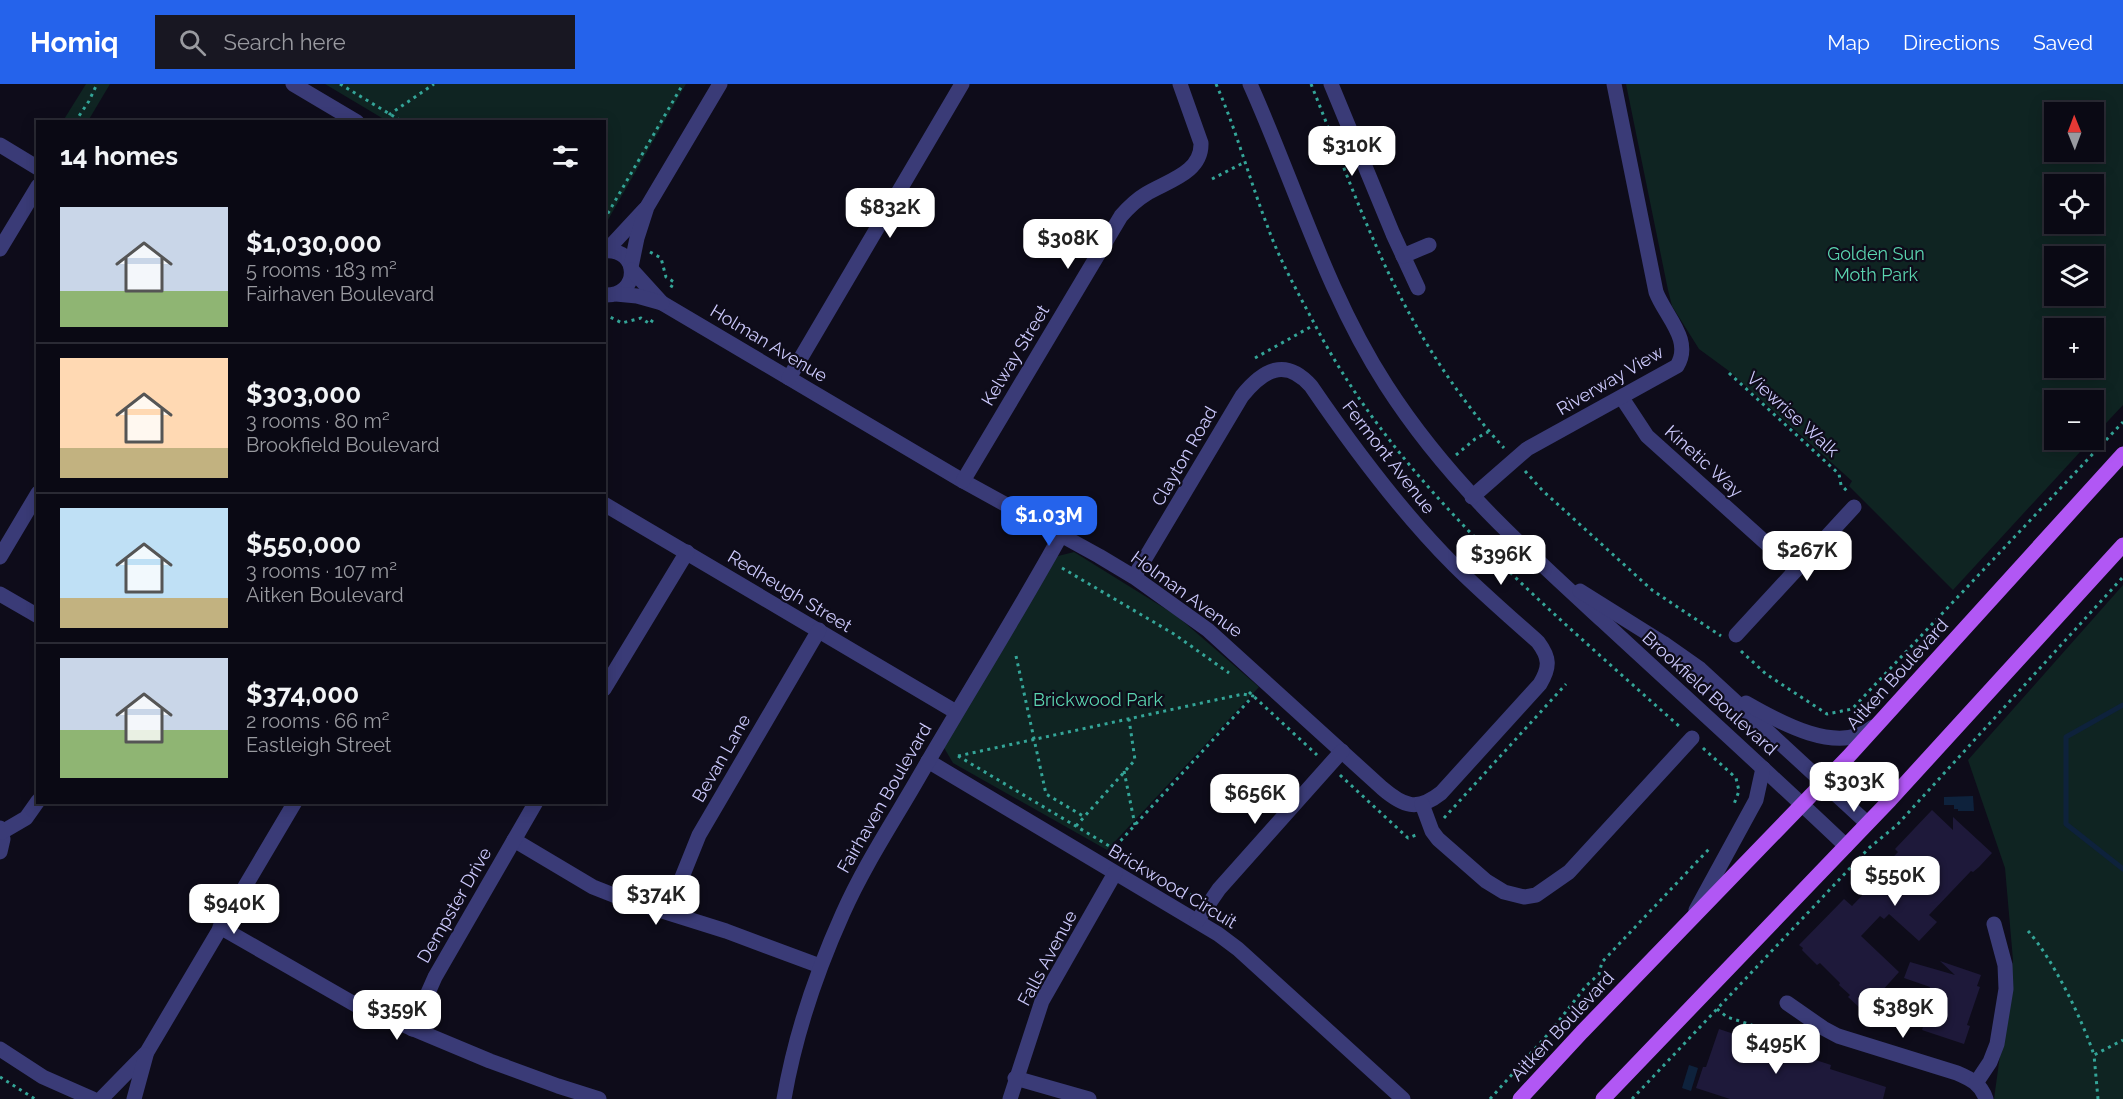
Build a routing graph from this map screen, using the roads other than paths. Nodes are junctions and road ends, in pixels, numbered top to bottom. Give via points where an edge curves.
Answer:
1 (293, 84) edge
2 (720, 84) edge
3 (962, 84) edge
4 (1180, 84) edge
5 (1250, 84) edge
6 (1331, 84) edge
7 (1614, 84) edge
8 (354, 120) edge
9 (0, 145) edge
10 (36, 167) edge
11 (36, 189) edge
12 (647, 207) junction
13 (1429, 245) dead end
14 (0, 249) edge
15 (606, 250) edge
16 (606, 251) edge
17 (1403, 256) junction
18 (632, 269) junction
19 (1418, 288) dead end
20 (609, 297) edge
21 (662, 303) junction
22 (1281, 370) joint
23 (789, 378) junction
24 (1622, 398) junction
25 (2123, 454) edge
26 (963, 481) junction
27 (36, 496) edge
28 (1472, 497) junction
29 (1854, 502) road end
30 (606, 505) edge
31 (1061, 535) junction
32 (2123, 545) edge
33 (687, 552) junction
34 (0, 557) edge
35 (1547, 570) junction
36 (1796, 570) junction
37 (1134, 577) junction
38 (0, 594) edge
39 (36, 615) edge
40 (819, 630) junction
41 (1737, 635) dead end
42 (606, 686) edge
43 (1720, 688) junction
44 (956, 712) junction
45 (1881, 720) junction
46 (1692, 738) dead end
47 (1342, 751) junction
48 (928, 761) junction
49 (1763, 768) junction
50 (1824, 783) junction
51 (36, 804) edge
52 (294, 804) edge
53 (535, 804) edge
54 (1803, 804) junction
55 (1418, 805) junction
56 (1867, 823) junction
57 (1, 830) edge
58 (514, 840) junction
59 (1846, 846) junction
60 (0, 852) edge
61 (1115, 873) junction
62 (668, 912) junction
63 (1197, 921) junction
64 (1688, 923) junction
65 (1994, 924) dead end
66 (220, 927) junction
67 (820, 966) junction
68 (1787, 1003) dead end
69 (412, 1029) junction
70 (0, 1049) edge
71 (147, 1052) junction
72 (43, 1077) junction
73 (1016, 1078) junction
74 (1976, 1083) junction
75 (63, 1099) edge
76 (93, 1099) edge
77 (102, 1099) edge
78 (110, 1099) edge
79 (134, 1099) edge
80 (599, 1099) edge
81 (784, 1099) edge
82 (1010, 1099) edge
83 (1089, 1099) edge
84 (1403, 1099) edge
85 (1520, 1099) edge
86 (1603, 1099) edge
87 (1986, 1099) edge

1 - 8 street
2 - 12 street
3 - 23 street
4 - 26 street, Kelway Street via 1201,143 1199,160 1143,195 1121,216
5 - 28 street, Brookfield Boulevard via 1319,252 1365,349 1415,428
6 - 17 street
7 - 24 street, Riverway View via 1656,292 1680,337 1683,352 1677,366
9 - 10 street
11 - 14 street
12 - 15 street
12 - 18 street
13 - 17 street
16 - 18 street, Holman Avenue via 625,256
17 - 19 street
18 - 20 street via 630,282 622,292
18 - 21 street, Holman Avenue
20 - 21 street, Holman Avenue via 637,296
21 - 23 street, Holman Avenue
22 - 37 street, Clayton Road via 1254,381 1242,396
22 - 55 street, Fermont Avenue via 1289,369 1302,376 1411,519 1538,642 1549,661 1540,684 1441,793
23 - 26 street, Holman Avenue
24 - 28 street, Riverway View via 1527,449
24 - 36 street, Kinetic Way via 1647,436
25 - 45 main road, Aitken Boulevard
26 - 31 street, Holman Avenue
27 - 34 street
28 - 35 street, Brookfield Boulevard
29 - 36 street
30 - 33 street, Redheugh Street
31 - 37 street, Holman Avenue
31 - 44 street, Fairhaven Boulevard
32 - 56 main road
33 - 40 street, Redheugh Street
33 - 42 street
35 - 43 street, Brookfield Boulevard via 1662,643
35 - 49 street, Brookfield Boulevard
36 - 41 street
37 - 47 street, Holman Avenue via 1208,630
38 - 39 street
40 - 44 street, Redheugh Street
40 - 62 street, Bevan Lane via 699,835
43 - 45 street via 1772,718 1832,739 1854,738
43 - 50 street, Brookfield Boulevard
44 - 48 street, Fairhaven Boulevard
45 - 50 main road, Aitken Boulevard
46 - 55 street via 1569,872 1536,895 1524,897 1504,892 1486,881 1432,831
47 - 55 street, Holman Avenue via 1396,800
47 - 63 street via 1207,904
48 - 61 street, Brickwood Circuit
48 - 67 street, Fairhaven Boulevard via 843,911
49 - 54 street, Brookfield Boulevard
49 - 64 street via 1756,801
50 - 54 main road, Aitken Boulevard
50 - 56 street, Brookfield Boulevard
51 - 57 street via 26,818
52 - 66 street
53 - 58 street, Dempster Drive
54 - 59 street, Brookfield Boulevard
54 - 64 main road, Aitken Boulevard
56 - 59 main road
57 - 60 street
58 - 62 street via 592,887
58 - 69 street, Dempster Drive via 435,977
59 - 86 main road
61 - 63 street, Brickwood Circuit
61 - 73 street, Falls Avenue via 1042,1001
62 - 67 street
63 - 84 street, Brickwood Circuit via 1238,949
64 - 85 main road, Aitken Boulevard
65 - 74 street via 2005,965 2006,989 1995,1052
66 - 69 street via 356,1005
66 - 71 street
67 - 81 street, Fairhaven Boulevard
68 - 74 street via 1838,1036 1957,1073
69 - 80 street
70 - 72 street
71 - 77 street
71 - 79 street
72 - 75 street
72 - 76 street
73 - 82 street, Falls Avenue
73 - 83 street
74 - 87 street
77 - 78 street

